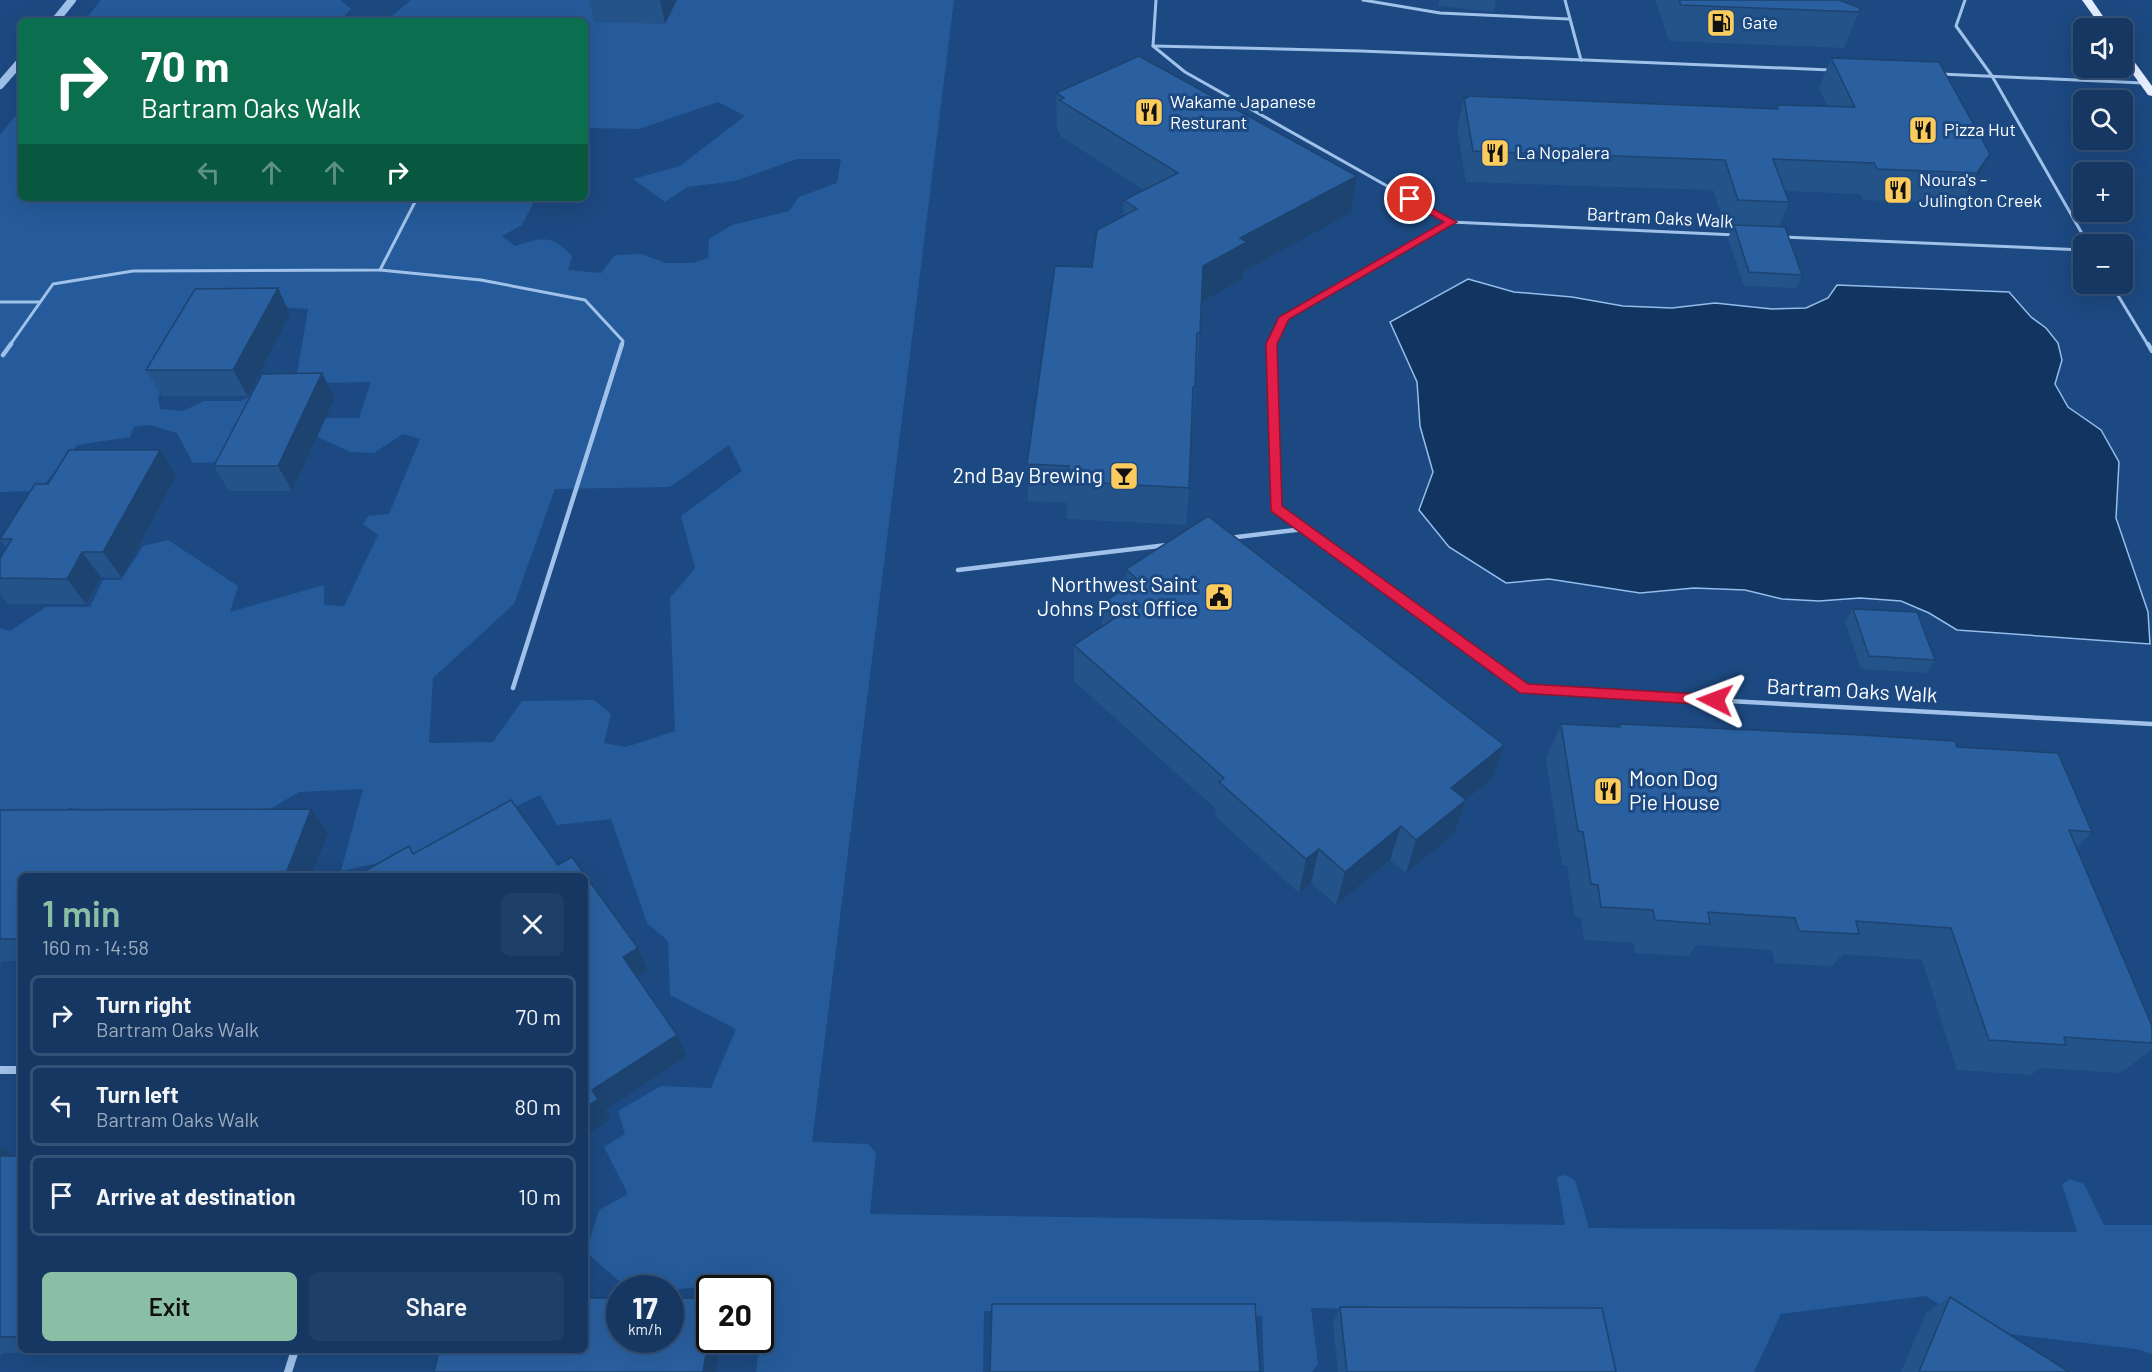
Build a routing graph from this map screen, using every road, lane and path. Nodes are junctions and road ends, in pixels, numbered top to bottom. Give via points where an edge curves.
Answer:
1 (72, 0) edge
2 (1156, 0) edge
3 (1363, 0) edge
4 (1565, 0) edge
5 (1965, 0) edge
6 (2087, 0) edge
7 (57, 18) edge
8 (2100, 18) edge
9 (1569, 19) junction
10 (1153, 46) junction
11 (1581, 60) junction
12 (18, 65) edge
13 (2133, 66) edge
14 (1841, 70) edge
15 (1934, 74) edge
16 (1992, 76) junction
17 (2145, 83) junction
18 (0, 86) edge
19 (2152, 93) edge
20 (415, 201) edge
21 (1451, 222) junction
22 (2082, 234) edge
23 (1738, 235) edge
24 (1773, 236) edge
25 (2073, 250) edge
26 (380, 270) junction
27 (2117, 294) edge
28 (0, 302) edge
29 (40, 302) junction
30 (2152, 351) edge
31 (3, 355) dead end
32 (1304, 530) junction
33 (1223, 539) edge
34 (1177, 544) edge
35 (958, 570) dead end
36 (513, 688) dead end
37 (2152, 724) edge
38 (0, 1070) edge
39 (18, 1070) edge
40 (294, 1353) edge
41 (288, 1372) edge

1 - 7 street
2 - 10 lane
3 - 9 lane via 1490,18
4 - 9 lane
5 - 16 lane via 1956,26
6 - 8 main road
9 - 11 lane
10 - 11 lane
10 - 21 lane, Bartram Oaks Walk via 1185,72
11 - 14 lane
12 - 18 street
13 - 17 main road
15 - 16 lane
16 - 17 lane
16 - 22 lane
17 - 19 main road
20 - 26 lane
21 - 23 lane, Bartram Oaks Walk
21 - 32 lane, Bartram Oaks Walk via 1284,317 1272,344 1276,508
24 - 25 lane
26 - 29 lane via 133,271 53,284
26 - 36 lane via 482,280 585,300 623,342
27 - 30 lane
28 - 29 lane
29 - 31 lane
32 - 33 lane
32 - 37 lane, Bartram Oaks Walk via 1525,690
34 - 35 lane
38 - 39 street
40 - 41 street

